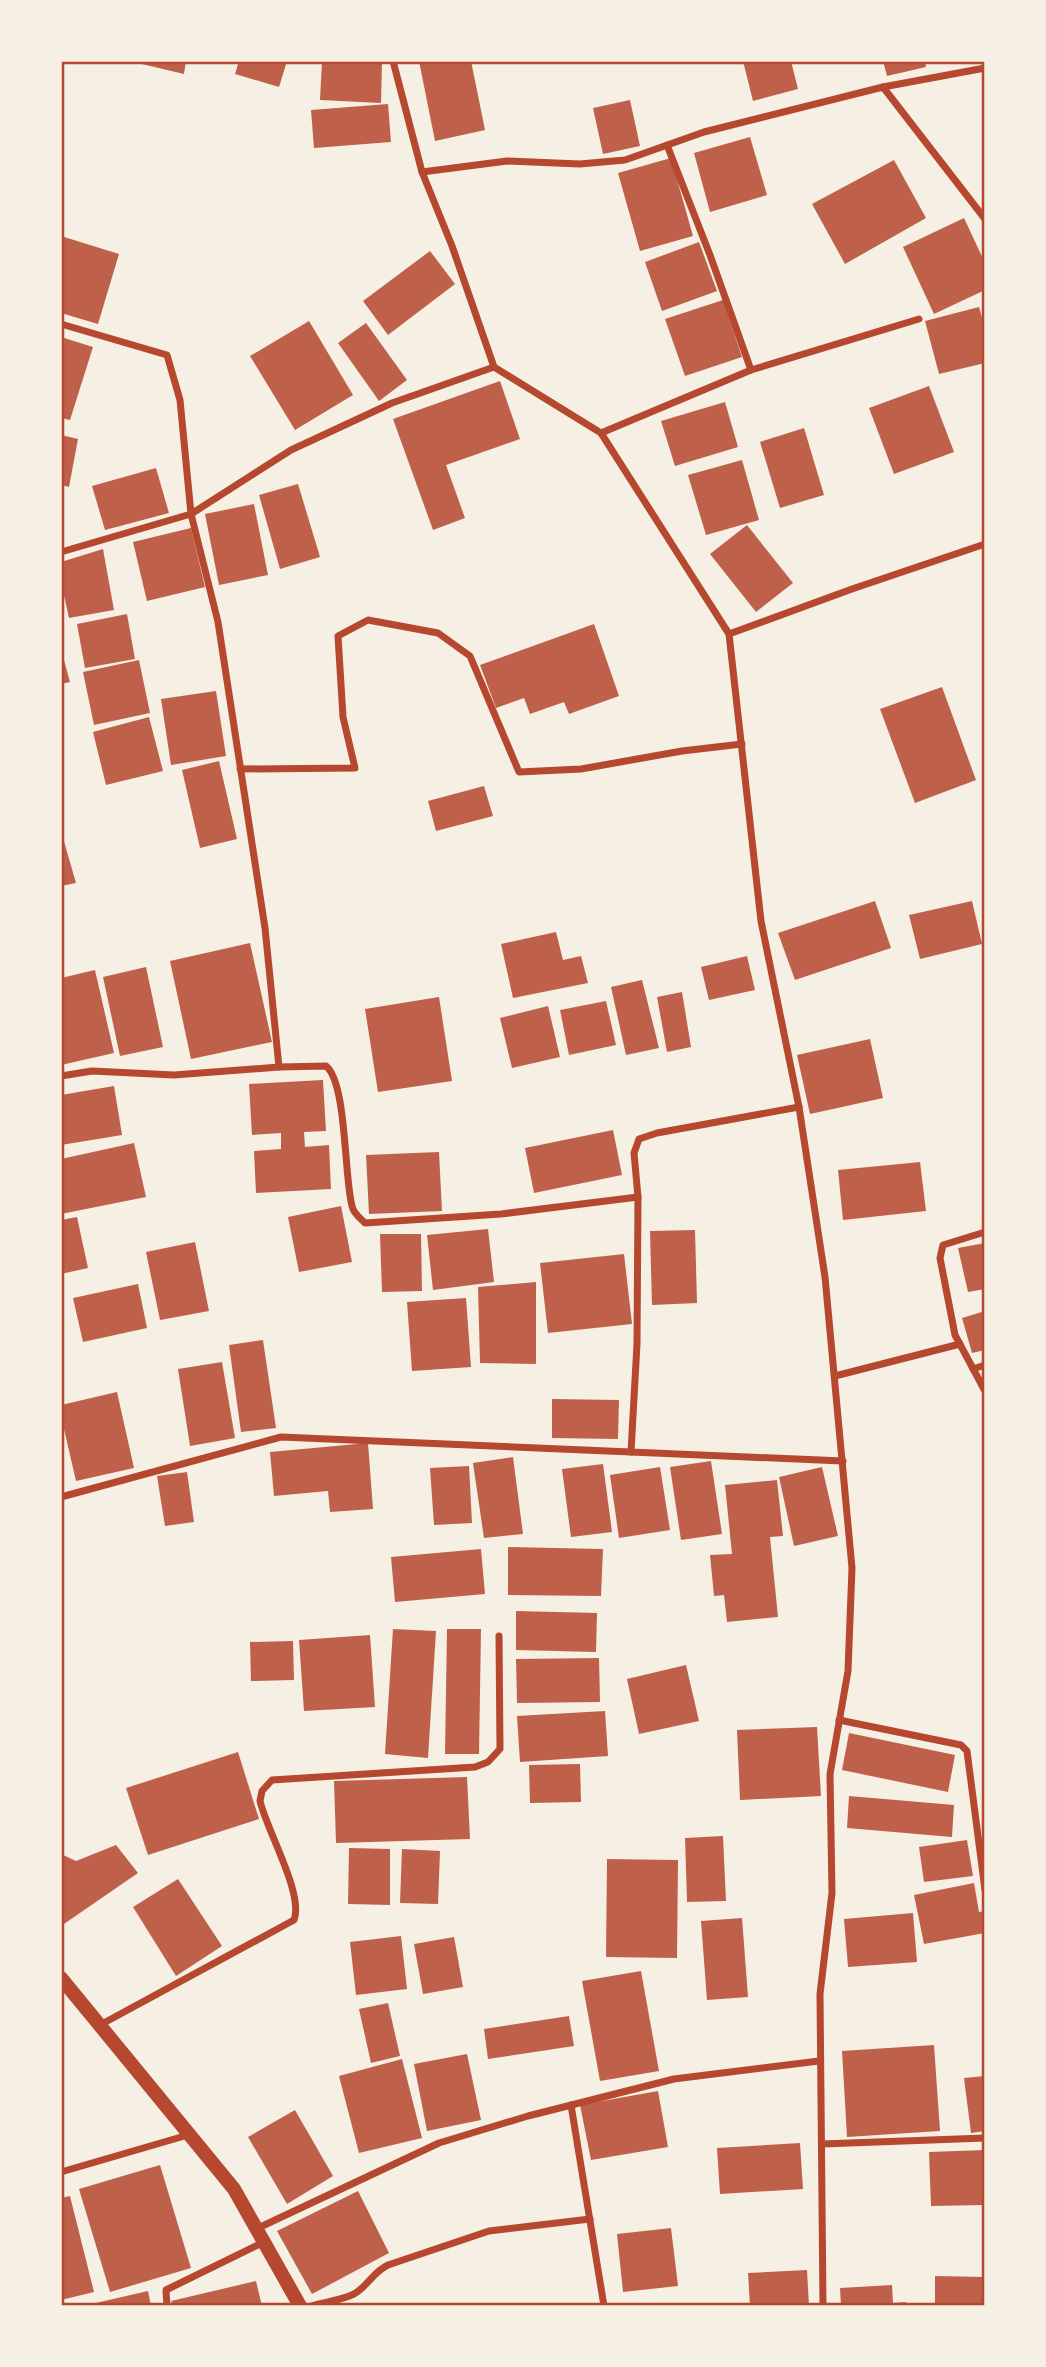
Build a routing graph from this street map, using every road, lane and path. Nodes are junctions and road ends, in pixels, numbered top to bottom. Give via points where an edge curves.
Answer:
1 (393, 61) edge
2 (985, 68) edge
3 (883, 87) junction
4 (667, 145) junction
5 (422, 172) junction
6 (985, 219) edge
7 (919, 319) dead end
8 (61, 324) edge
9 (494, 367) junction
10 (751, 370) junction
11 (601, 433) junction
12 (191, 514) junction
13 (985, 544) edge
14 (61, 552) edge
15 (729, 634) junction
16 (742, 744) junction
17 (240, 769) junction
18 (279, 1066) junction
19 (61, 1076) edge
20 (799, 1107) junction
21 (638, 1197) junction
22 (985, 1233) edge
23 (960, 1345) junction
24 (985, 1365) edge
25 (973, 1369) junction
26 (835, 1376) junction
27 (985, 1391) edge
28 (631, 1452) junction
29 (843, 1461) junction
30 (61, 1497) edge
31 (499, 1636) dead end
32 (839, 1720) junction
33 (985, 1891) edge
34 (61, 1978) edge
35 (100, 2025) junction
36 (819, 2061) junction
37 (571, 2105) junction
38 (190, 2134) junction
39 (985, 2138) edge
40 (822, 2144) junction
41 (61, 2172) edge
42 (590, 2220) junction
43 (256, 2228) junction
44 (264, 2242) junction
45 (167, 2306) edge
46 (300, 2306) edge
47 (311, 2306) edge
48 (604, 2306) edge
49 (822, 2306) edge

1 - 5 street
2 - 3 street
3 - 4 street
3 - 6 street
4 - 5 street via 625,160 580,164 507,161
4 - 10 street
5 - 9 street
7 - 10 street
8 - 12 street via 167,355 180,400
9 - 11 street
9 - 12 street via 392,403 291,450
10 - 11 street
11 - 15 street
12 - 14 street
12 - 17 street via 218,622
13 - 15 street
15 - 16 street
16 - 17 street via 581,769 519,772 470,656 438,633 369,620 338,636 343,718 355,768
16 - 20 street via 761,921
17 - 18 street via 265,928
18 - 19 street via 174,1075 92,1071
18 - 21 street via 326,1066 332,1071 352,1209 365,1223 501,1214
20 - 21 street via 639,1139 634,1153
20 - 26 street
21 - 28 street
22 - 23 street via 943,1245 940,1258
23 - 25 street
23 - 26 street
24 - 25 street
25 - 27 street
26 - 29 street
28 - 29 street
28 - 30 street via 281,1437
29 - 32 street via 852,1568 848,1671
31 - 35 street via 500,1749 488,1762 475,1767 272,1780 260,1801 293,1890 298,1911 294,1920
32 - 33 street via 961,1745 967,1751
32 - 36 street via 830,1774 832,1894 820,1994
34 - 35 main road
35 - 38 main road
36 - 37 street via 674,2080
36 - 40 street
37 - 42 street
37 - 43 street via 439,2143
38 - 41 street
38 - 43 main road via 234,2189
39 - 40 street
40 - 49 street
42 - 47 street via 489,2231 387,2265 376,2270 353,2295
42 - 48 street
43 - 44 main road
44 - 45 street via 166,2290
44 - 46 main road

